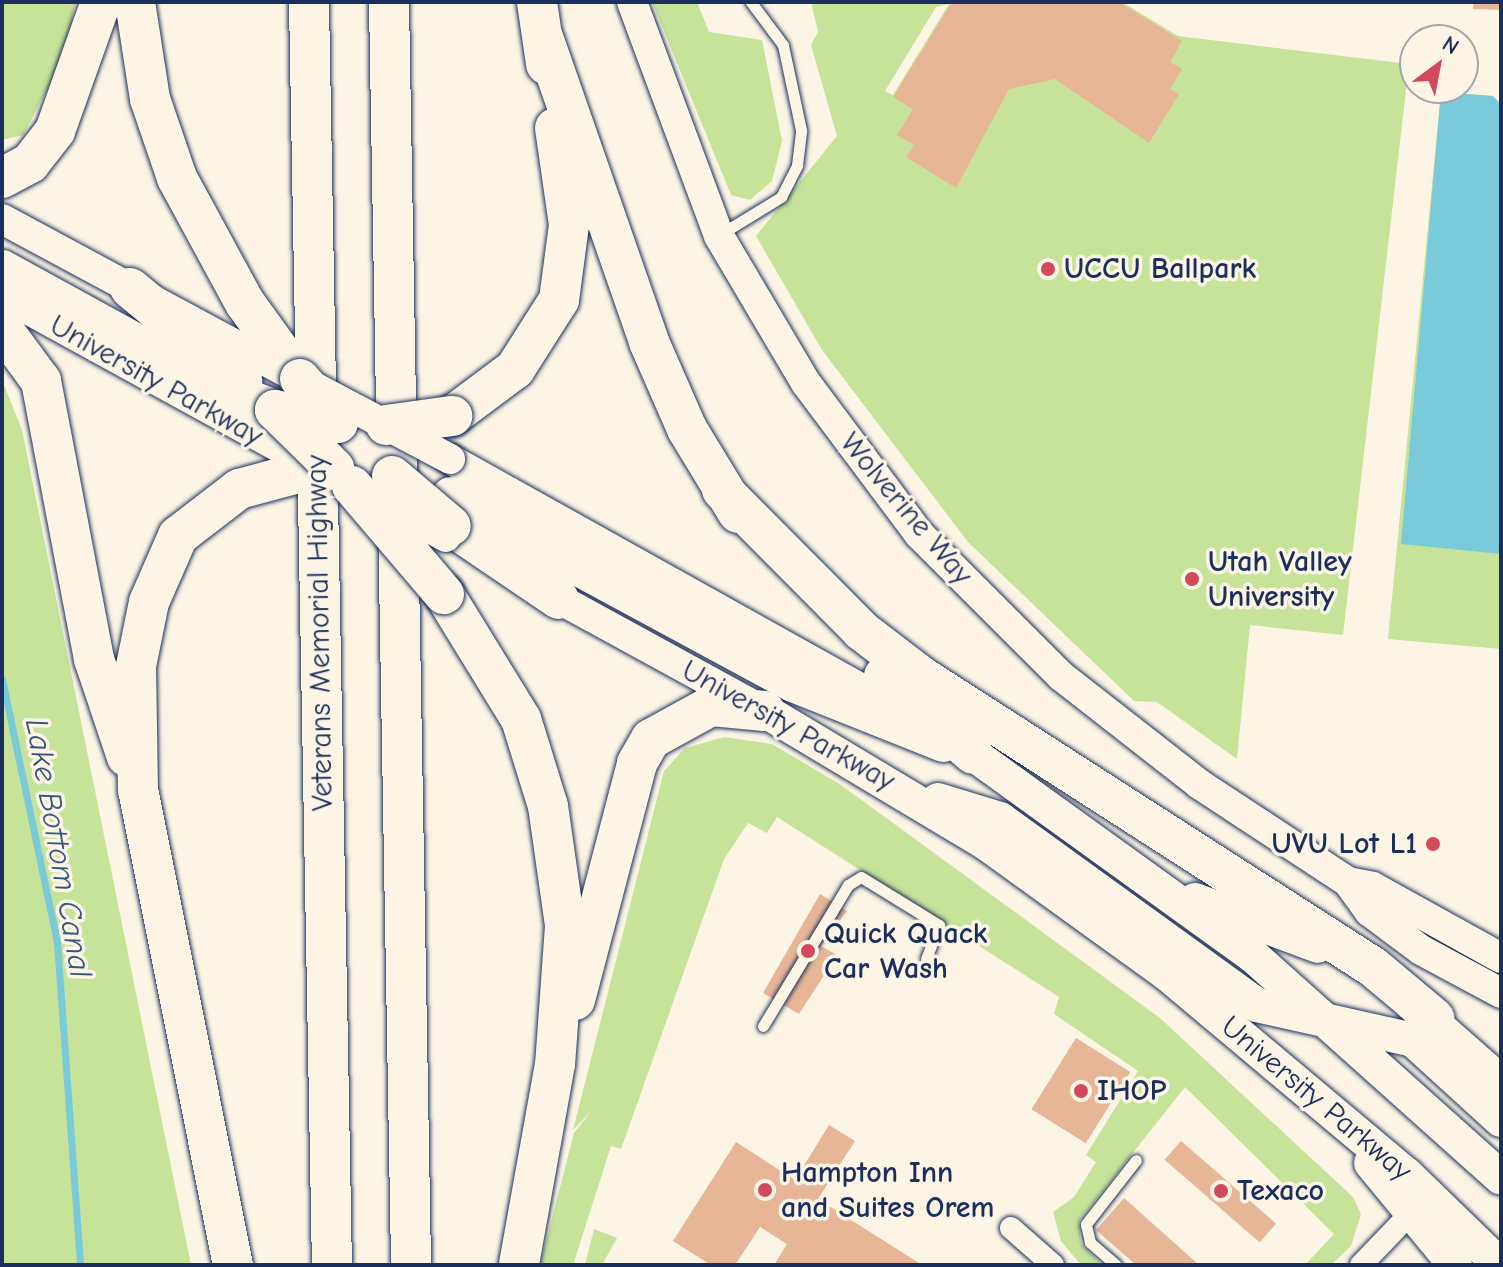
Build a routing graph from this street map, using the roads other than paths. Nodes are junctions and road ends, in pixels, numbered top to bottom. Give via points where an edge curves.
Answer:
1 (101, 2) edge
2 (135, 2) edge
3 (309, 2) edge
4 (389, 2) edge
5 (632, 2) edge
6 (751, 2) edge
7 (540, 20) edge
8 (2, 178) edge
9 (2, 219) edge
10 (719, 236) junction
11 (2, 270) edge
12 (130, 288) joint
13 (2, 295) edge
14 (2, 328) edge
15 (300, 379) junction
16 (260, 387) junction
17 (338, 423) junction
18 (386, 425) junction
19 (334, 474) junction
20 (392, 476) junction
21 (722, 490) junction
22 (451, 506) junction
23 (559, 599) joint
24 (765, 711) junction
25 (973, 754) junction
26 (899, 788) junction
27 (138, 791) junction
28 (1348, 882) junction
29 (1169, 890) junction
30 (1501, 958) edge
31 (926, 959) dead end
32 (1501, 993) edge
33 (1434, 1018) junction
34 (1334, 1022) junction
35 (763, 1026) dead end
36 (555, 1064) junction
37 (1501, 1082) edge
38 (1336, 1114) junction
39 (1501, 1120) edge
40 (1136, 1160) dead end
41 (1501, 1178) edge
42 (1409, 1215) junction
43 (1011, 1228) dead end
44 (233, 1265) edge
45 (332, 1265) edge
46 (411, 1265) edge
47 (519, 1265) edge
48 (1053, 1265) edge
49 (1116, 1265) edge
50 (1361, 1265) edge
51 (1455, 1265) edge
52 (1500, 1265) edge

1 - 8 highway via 55,131 30,163
2 - 16 highway via 145,79 169,160
3 - 45 highway, Veterans Memorial Highway
4 - 46 highway
5 - 10 main road, Wolverine Way
6 - 10 lane via 783,45 801,130 797,165 781,197
7 - 18 highway, bridge via 569,264 550,320 515,369 452,416
7 - 21 highway via 649,342
9 - 12 main road
10 - 28 main road, Wolverine Way via 806,383 944,563 1061,676 1199,784
11 - 16 highway
12 - 16 highway
13 - 16 main road, University Parkway
14 - 27 highway via 41,381 94,659
15 - 16 highway
15 - 17 highway, bridge
15 - 18 main road, bridge
16 - 17 highway, bridge
16 - 19 highway, bridge
17 - 18 highway, bridge
17 - 20 highway
18 - 22 main road, bridge
19 - 20 highway
19 - 22 main road, bridge
19 - 27 highway via 259,481 214,504 178,536 149,602 136,666
19 - 36 highway, bridge via 444,594 521,719 548,806 565,926
20 - 22 highway
21 - 25 highway via 824,619
21 - 33 highway via 889,652 1184,851 1373,967
22 - 23 highway
22 - 25 highway via 793,682
23 - 24 main road, University Parkway
24 - 26 main road, University Parkway
24 - 36 highway via 711,706 651,739 637,763
25 - 29 main road
26 - 34 main road via 1000,819 1257,1005
26 - 38 main road, University Parkway via 1102,926
27 - 44 highway
28 - 30 main road, Wolverine Way via 1373,887
28 - 32 main road, Wolverine Way via 1370,912 1421,950
29 - 33 main road via 1317,946
29 - 34 main road
31 - 35 lane via 939,925 861,877 848,885
33 - 37 main road
34 - 39 main road via 1413,1040
34 - 41 main road
36 - 47 highway
38 - 42 main road
38 - 52 main road, University Parkway
40 - 49 lane via 1086,1224 1090,1242
42 - 50 street
42 - 51 main road
43 - 48 street

